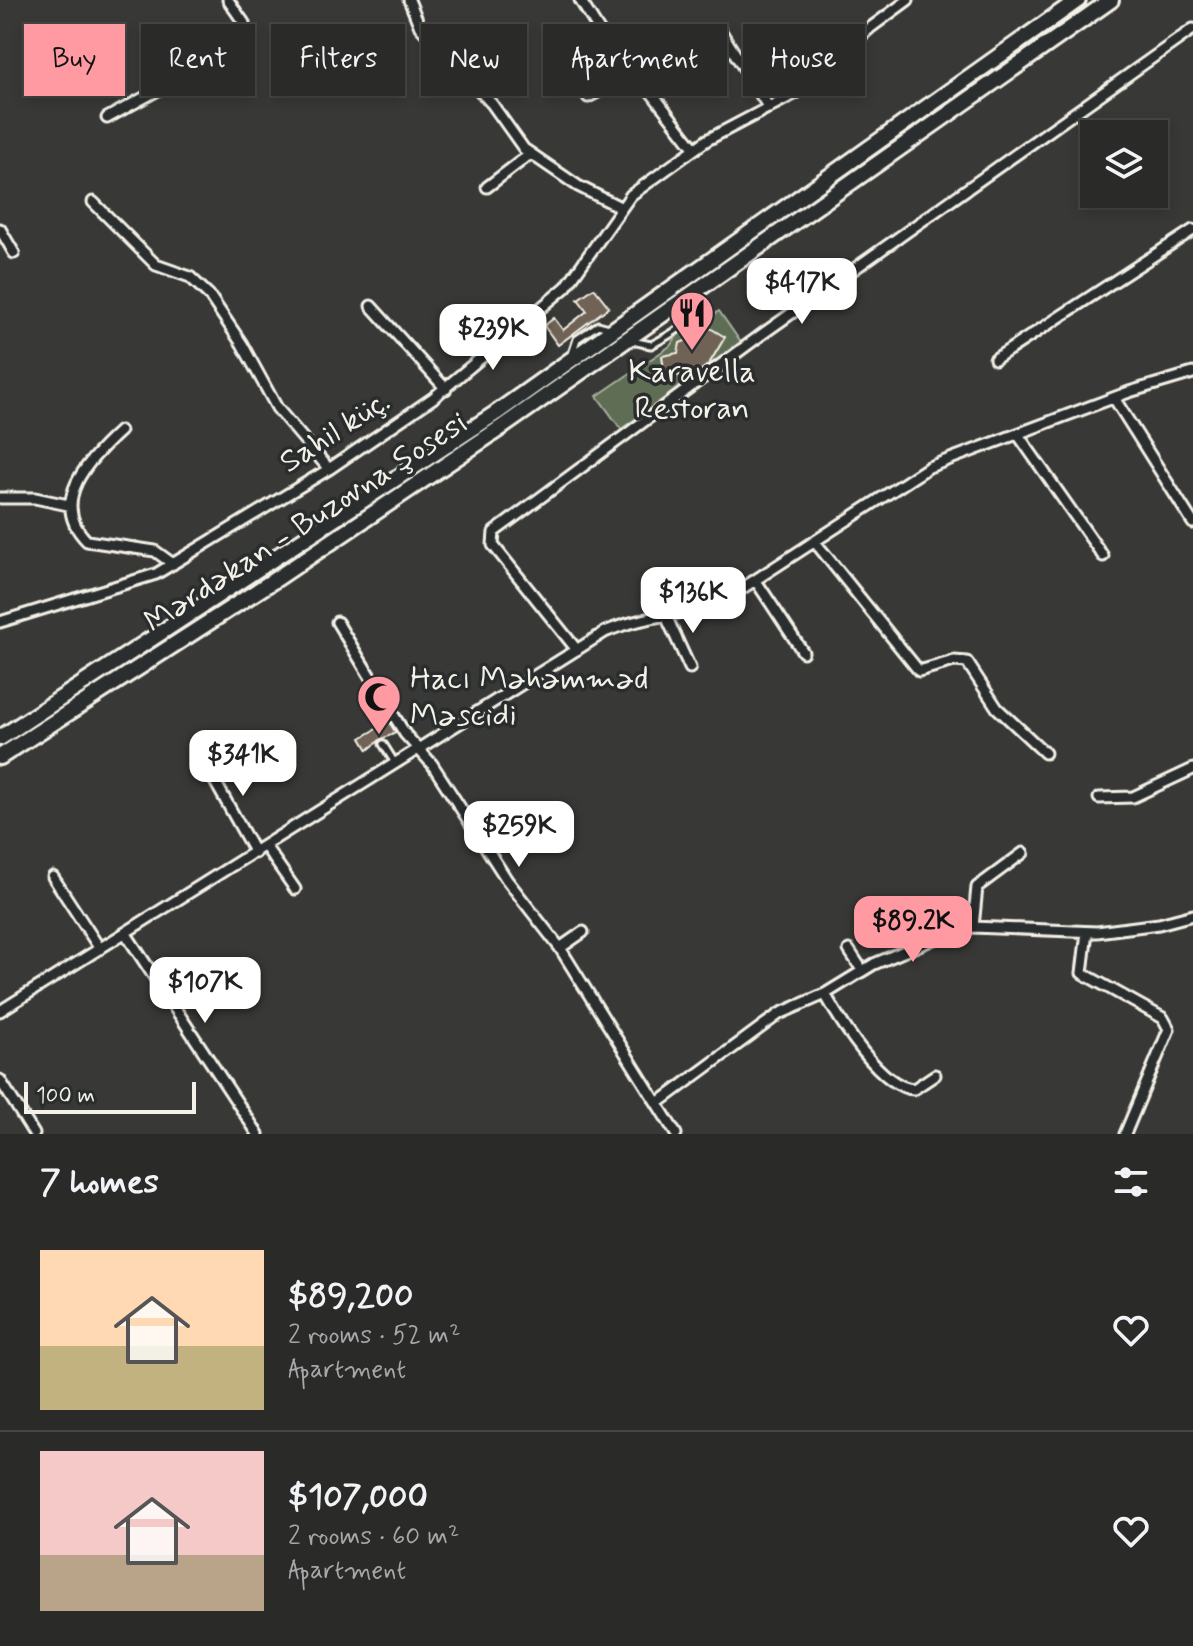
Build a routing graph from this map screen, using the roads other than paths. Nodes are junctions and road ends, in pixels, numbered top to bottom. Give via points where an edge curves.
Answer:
1 (228, 0) edge
2 (409, 0) edge
3 (580, 0) edge
4 (908, 0) edge
5 (1078, 0) edge
6 (1111, 0) edge
7 (595, 24) edge
8 (1193, 29) edge
9 (727, 41) edge
10 (651, 96) edge
11 (769, 108) junction
12 (107, 118) dead end
13 (695, 149) junction
14 (529, 155) junction
15 (487, 187) dead end
16 (93, 202) dead end
17 (620, 207) junction
18 (0, 229) edge
19 (1193, 230) edge
20 (14, 253) dead end
21 (371, 306) dead end
22 (995, 359) dead end
23 (1193, 373) edge
24 (446, 389) junction
25 (1114, 398) junction
26 (120, 431) dead end
27 (1019, 436) junction
28 (329, 469) junction
29 (0, 498) edge
30 (68, 505) junction
31 (1193, 523) edge
32 (815, 542) junction
33 (1103, 556) dead end
34 (173, 564) junction
35 (756, 581) junction
36 (666, 616) junction
37 (0, 622) edge
38 (337, 622) dead end
39 (577, 650) junction
40 (803, 652) dead end
41 (690, 668) dead end
42 (0, 738) edge
43 (383, 744) dead end
44 (418, 750) junction
45 (1045, 753) dead end
46 (0, 757) edge
47 (203, 760) dead end
48 (396, 764) junction
49 (1193, 769) edge
50 (1099, 798) dead end
51 (265, 846) junction
52 (255, 853) junction
53 (1023, 853) dead end
54 (53, 877) dead end
55 (295, 889) dead end
56 (1193, 915) edge
57 (973, 927) junction
58 (583, 932) dead end
59 (1087, 932) junction
60 (126, 934) junction
61 (560, 948) junction
62 (100, 949) junction
63 (849, 950) dead end
64 (862, 970) junction
65 (825, 994) junction
66 (0, 1011) edge
67 (935, 1075) dead end
68 (0, 1080) edge
69 (658, 1103) junction
70 (34, 1134) edge
71 (258, 1134) edge
72 (676, 1134) edge
73 (1125, 1134) edge

1 - 12 street via 244,23 242,44
2 - 14 street via 427,36 492,104
3 - 7 street
4 - 11 street, Sahil küç. via 796,93
5 - 42 main road, Mərdəkan - Buzovna şosesi via 375,495
6 - 46 main road, Mərdəkan - Buzovna şosesi via 371,516
8 - 39 street via 494,532 493,545
9 - 11 street
10 - 13 street
11 - 13 street, Sahil küç.
13 - 17 street, Sahil küç.
14 - 15 street
14 - 17 street
16 - 28 street via 156,265 190,277 209,295 277,408
17 - 24 street, Sahil küç. via 566,287
18 - 20 street
19 - 22 street
21 - 24 street
23 - 25 street
24 - 28 street, Sahil küç.
25 - 27 street
25 - 31 street
26 - 30 street via 93,459
27 - 32 street via 929,467
27 - 33 street
28 - 34 street, Sahil küç.
29 - 30 street
30 - 34 street via 87,541 155,551
32 - 35 street
32 - 45 street via 919,671 967,662 997,708
34 - 37 street, Sahil küç. via 142,580
35 - 36 street via 704,608
35 - 40 street
36 - 39 street via 617,627
36 - 41 street
38 - 44 street
39 - 44 street
43 - 48 lane
44 - 48 street
44 - 61 street
47 - 52 street
48 - 51 street
49 - 50 street via 1133,797
51 - 52 street
51 - 55 street
52 - 60 street
53 - 57 street via 977,887
54 - 62 street
56 - 59 street
57 - 59 street
57 - 64 street
58 - 61 street
59 - 73 street via 1082,973 1163,1018 1169,1029
60 - 62 street
60 - 71 street
61 - 69 street
62 - 66 street
63 - 64 street
64 - 65 street
65 - 67 street via 861,1049 896,1084 914,1089
65 - 69 street via 779,1014
68 - 70 street
69 - 72 street

